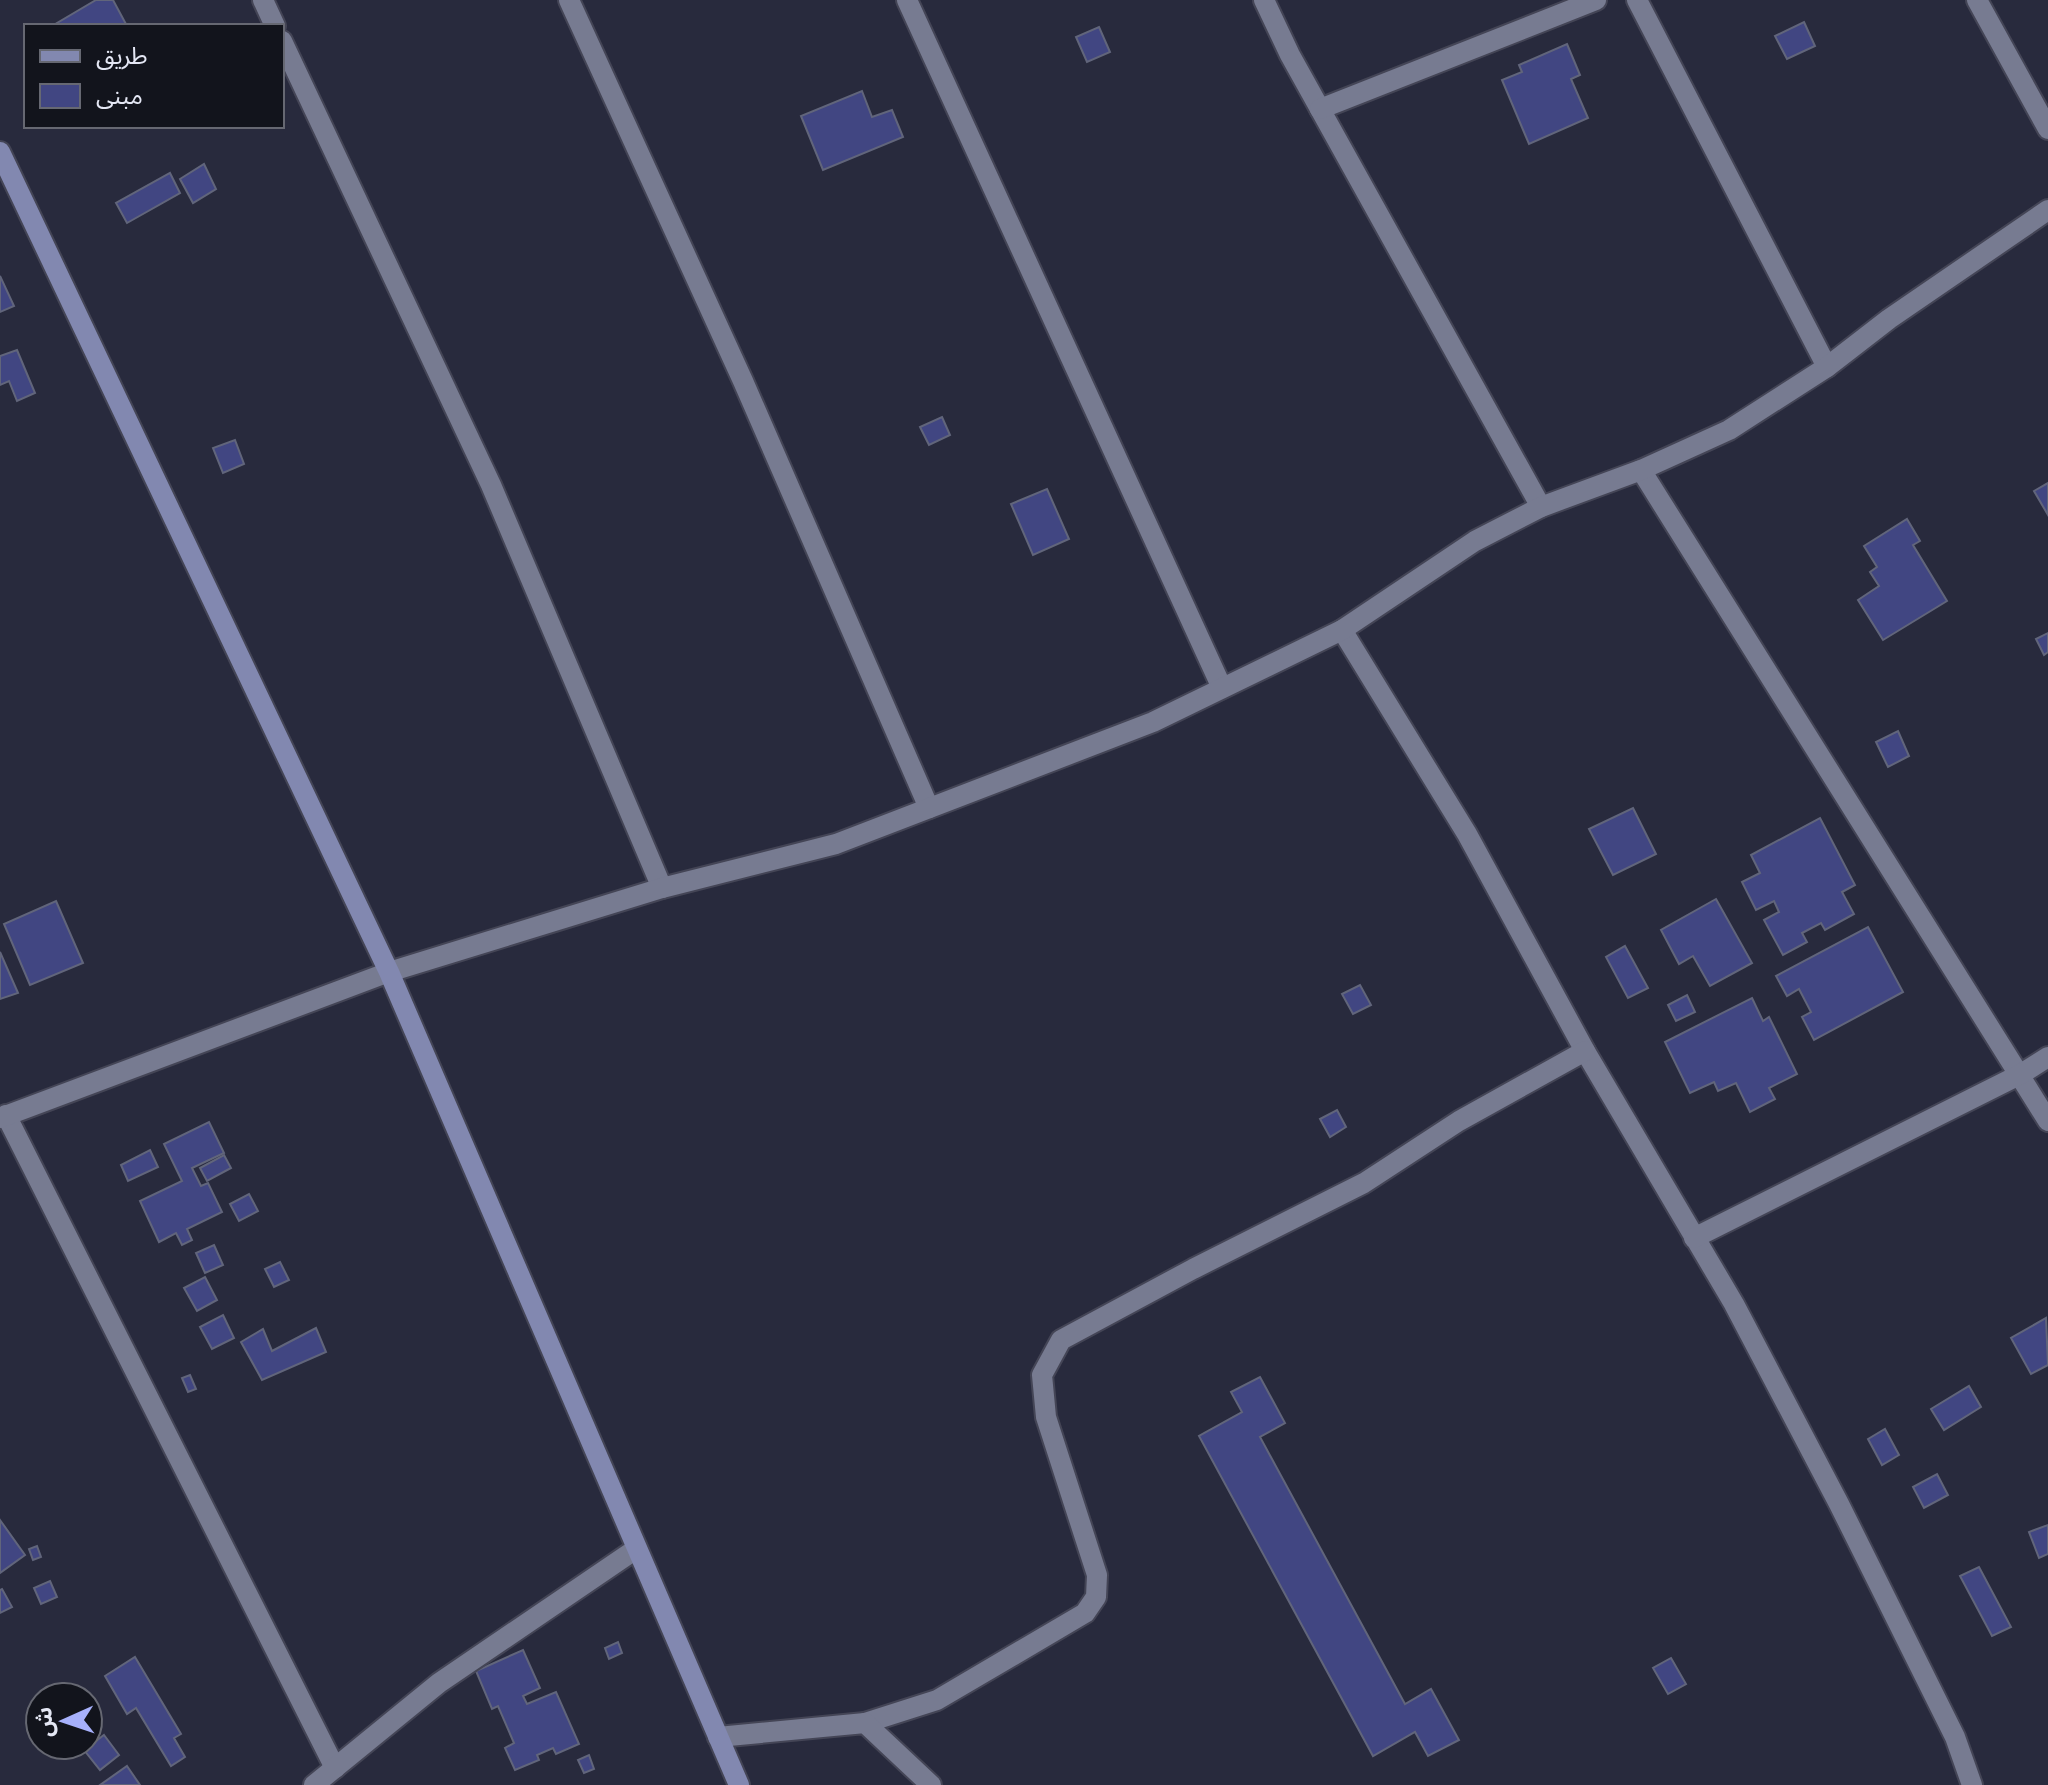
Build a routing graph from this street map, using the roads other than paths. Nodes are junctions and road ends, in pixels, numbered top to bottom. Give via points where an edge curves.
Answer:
1 (263, 0) edge
2 (569, 0) edge
3 (907, 0) edge
4 (1264, 0) edge
5 (1596, 0) edge
6 (1637, 0) edge
7 (1977, 0) edge
8 (274, 24) edge
9 (284, 45) edge
10 (1320, 109) junction
11 (2048, 129) edge
12 (0, 152) edge
13 (2048, 210) edge
14 (1827, 367) junction
15 (1641, 470) junction
16 (1541, 507) junction
17 (1342, 630) junction
18 (1222, 688) junction
19 (929, 808) junction
20 (662, 888) junction
21 (389, 972) junction
22 (1585, 1051) junction
23 (2048, 1057) edge
24 (2021, 1074) junction
25 (3, 1117) edge
26 (2048, 1121) edge
27 (1694, 1238) junction
28 (636, 1549) junction
29 (865, 1723) junction
30 (718, 1737) junction
31 (335, 1768) junction
32 (314, 1785) edge
33 (739, 1785) edge
34 (931, 1785) edge
35 (1972, 1785) edge

1 - 8 street
2 - 19 street
3 - 18 street
4 - 10 street
5 - 10 street
6 - 14 street
7 - 11 street
9 - 20 street via 491,485
10 - 16 street
12 - 21 street
13 - 14 street
14 - 15 street via 1729,430
15 - 16 street
15 - 24 street
16 - 17 street via 1475,541
17 - 18 street
17 - 22 street via 1467,834
18 - 19 street via 1153,722
19 - 20 street via 836,844
20 - 21 street
21 - 25 street
21 - 28 street
22 - 27 street
22 - 29 street via 1459,1121 1364,1183 1061,1340 1042,1375 1046,1417 1097,1575 1096,1597 1085,1613 937,1700
23 - 24 street
24 - 26 street
24 - 27 street
25 - 31 street
27 - 35 street via 1839,1504 1955,1737
28 - 30 street
28 - 31 street via 439,1683
29 - 30 street
29 - 34 street
30 - 33 street
31 - 32 street

